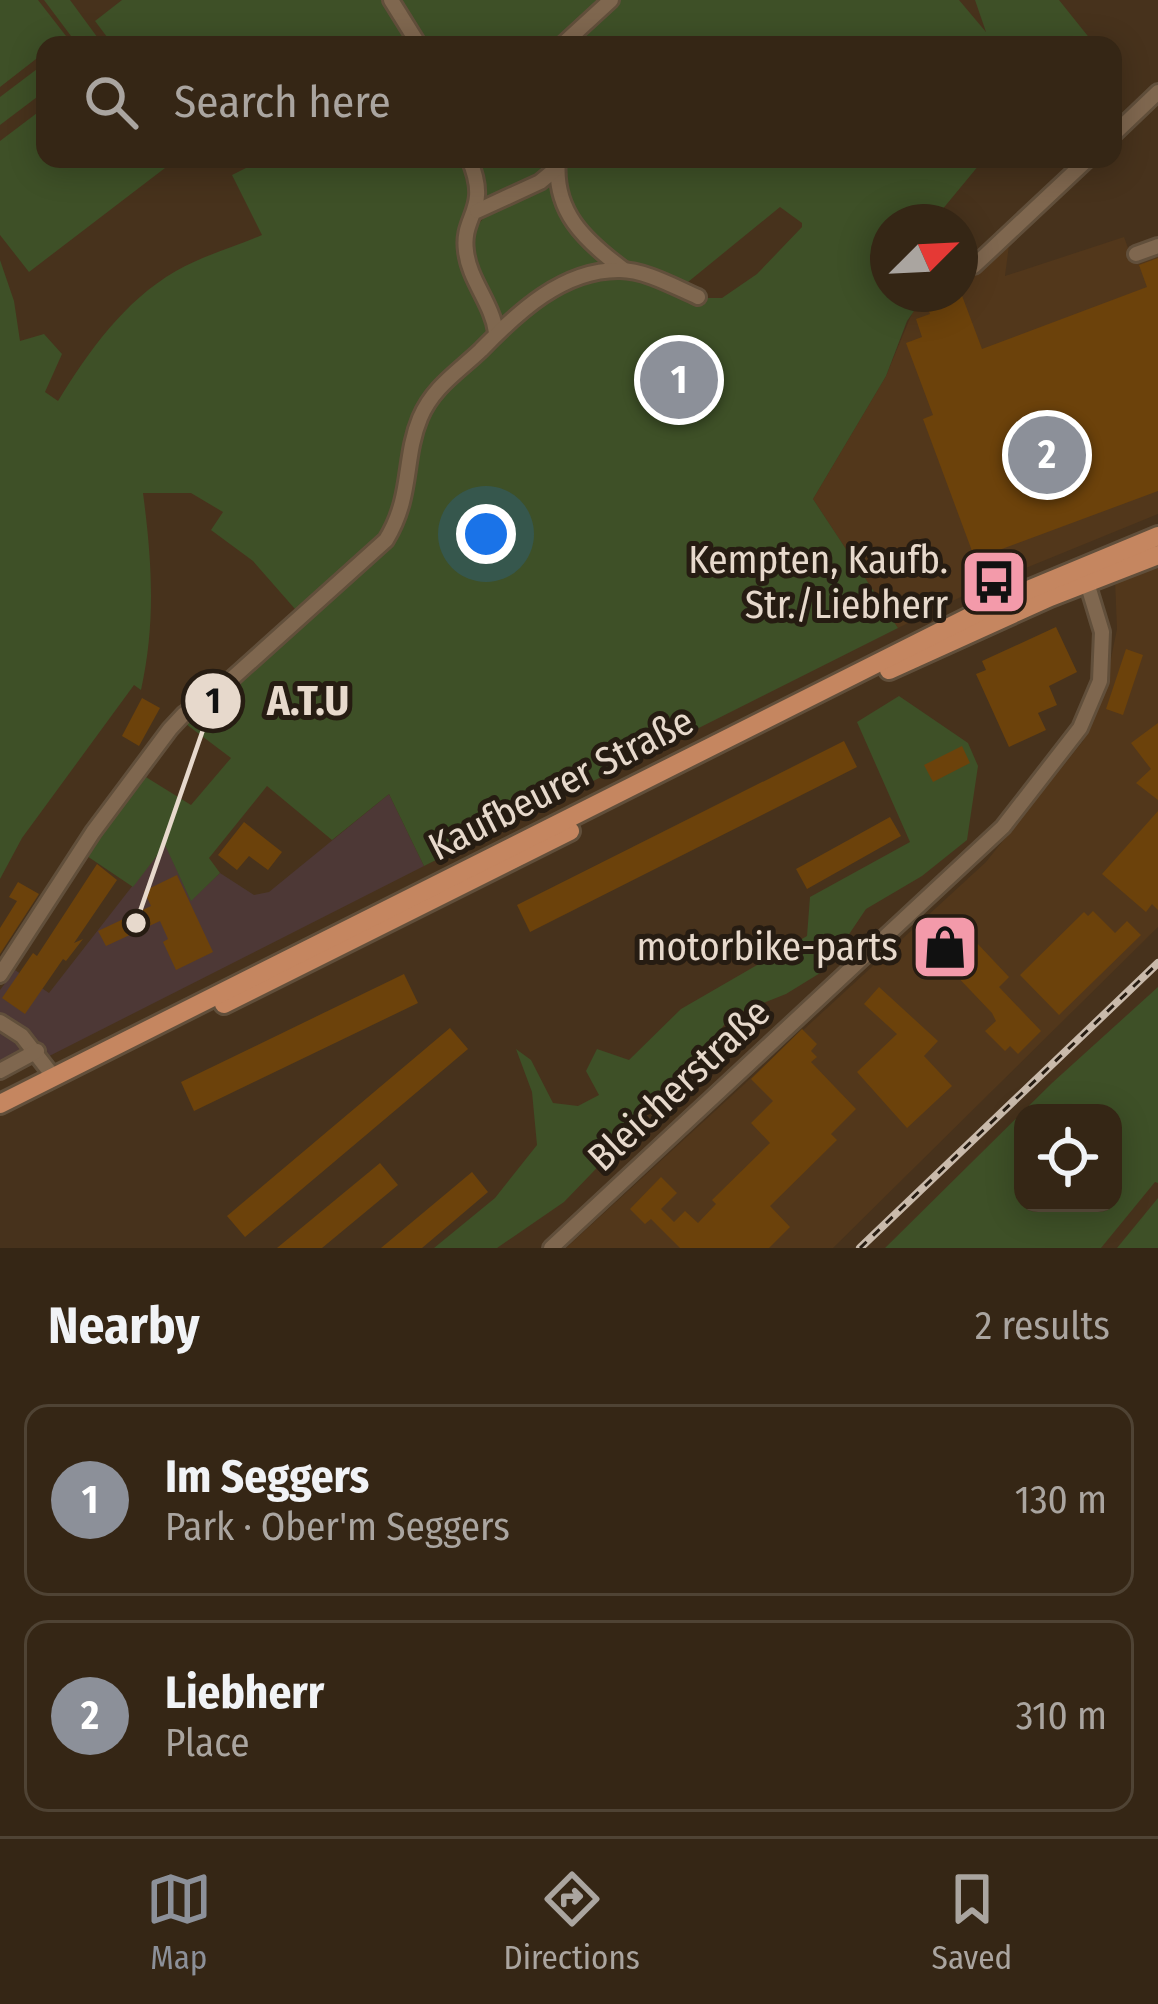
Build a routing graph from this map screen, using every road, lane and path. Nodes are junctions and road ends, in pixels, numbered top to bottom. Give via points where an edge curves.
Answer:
1 (391, 0) edge
2 (611, 0) edge
3 (413, 36) edge
4 (572, 36) edge
5 (1158, 92) edge
6 (1122, 126) edge
7 (472, 168) edge
8 (554, 168) edge
9 (558, 168) edge
10 (1078, 168) edge
11 (477, 211) junction
12 (1158, 246) edge
13 (1136, 254) dead end
14 (978, 262) edge
15 (622, 269) junction
16 (698, 298) dead end
17 (496, 332) junction
18 (1158, 536) edge
19 (1158, 555) edge
20 (1084, 574) junction
21 (0, 975) edge
22 (0, 1022) edge
23 (37, 1052) junction
24 (0, 1071) edge
25 (53, 1076) junction
26 (0, 1104) edge
27 (0, 1117) edge
28 (551, 1248) edge

1 - 3 street
2 - 4 street
5 - 6 street
7 - 11 street
8 - 11 street via 541,182
9 - 15 street via 557,190 577,230
10 - 14 street
11 - 17 street via 464,245
12 - 13 street
15 - 16 street
15 - 17 street via 549,291
17 - 21 street via 422,411 398,520 386,540 170,729
18 - 20 main road, Kaufbeurer Straße
19 - 20 main road, Kaufbeurer Straße
20 - 25 main road, Kaufbeurer Straße via 997,603
20 - 27 main road, Kaufbeurer Straße
20 - 28 street, Bleicherstraße via 1102,632 1100,681 1080,728 1003,827
22 - 23 street
23 - 24 street
23 - 25 street
25 - 26 main road, Kaufbeurer Straße

